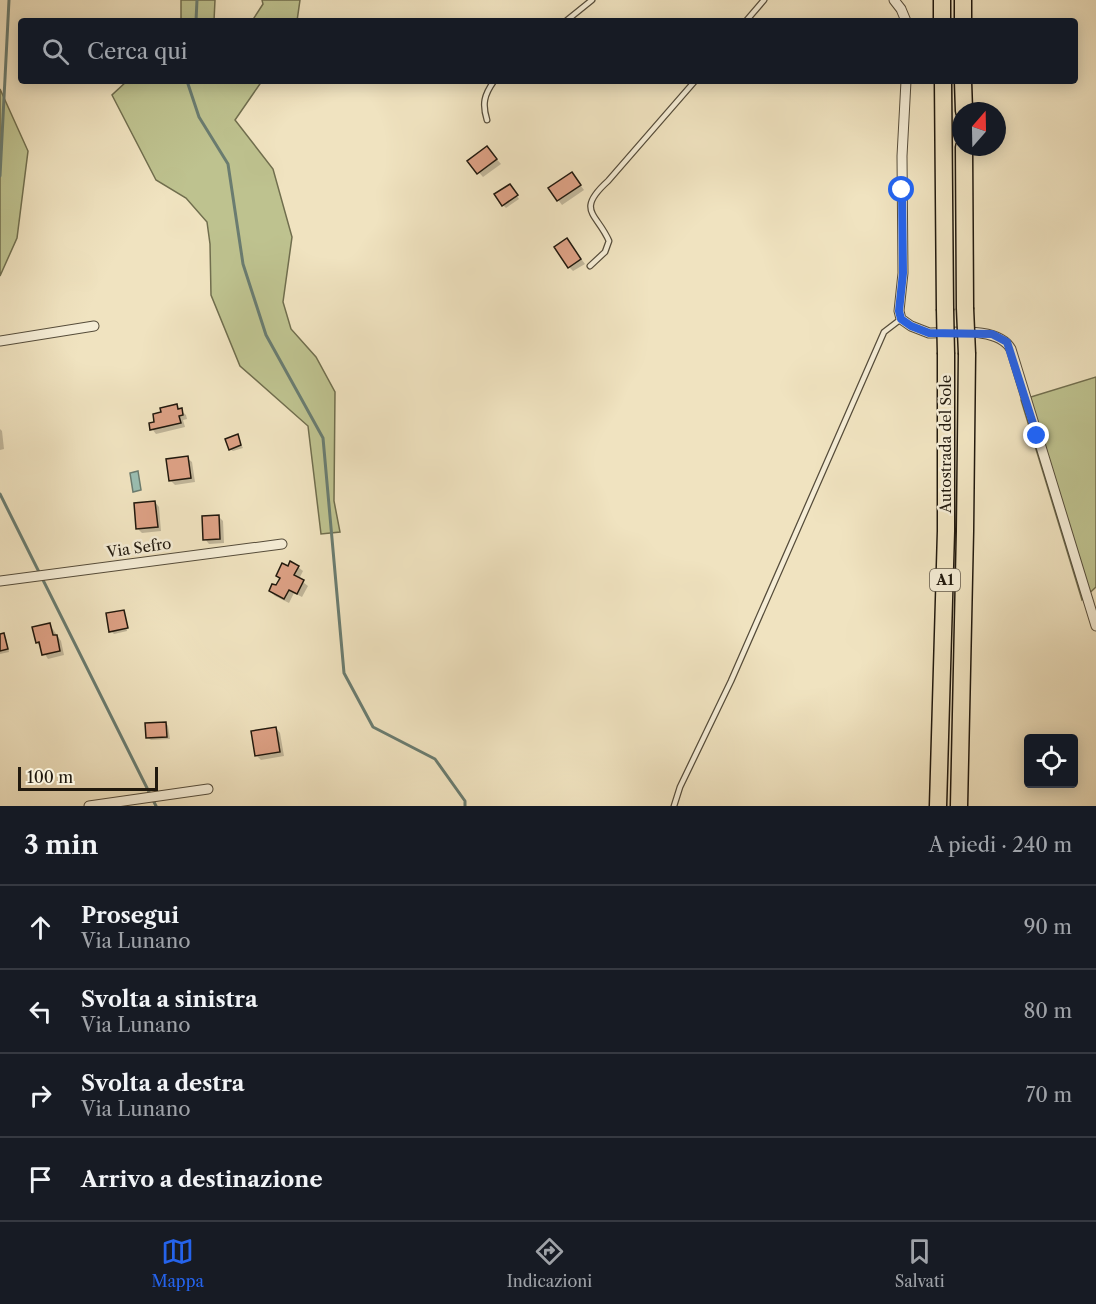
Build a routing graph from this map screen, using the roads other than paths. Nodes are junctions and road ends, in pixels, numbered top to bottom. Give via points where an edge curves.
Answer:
1 (592, 0) edge
2 (764, 0) edge
3 (894, 0) edge
4 (942, 0) edge
5 (963, 0) edge
6 (570, 18) edge
7 (749, 18) edge
8 (905, 18) edge
9 (942, 18) edge
10 (963, 18) edge
11 (492, 84) edge
12 (692, 84) edge
13 (906, 84) edge
14 (943, 84) edge
15 (963, 84) edge
16 (964, 102) edge
17 (487, 120) dead end
18 (964, 156) edge
19 (590, 266) dead end
20 (901, 319) junction
21 (94, 326) dead end
22 (0, 341) edge
23 (282, 544) dead end
24 (0, 581) edge
25 (1096, 626) edge
26 (208, 789) dead end
27 (89, 806) edge
28 (674, 806) edge
29 (938, 806) edge
30 (959, 806) edge

1 - 6 lane
2 - 7 lane
3 - 8 street
4 - 9 highway
5 - 10 highway
11 - 17 lane via 484,98
12 - 19 lane via 596,192 591,211 609,241
13 - 20 street
14 - 29 highway, Autostrada del Sole / A1, bridge via 946,531
15 - 16 highway
18 - 30 highway, Autostrada del Sole / A1, bridge via 965,531
20 - 25 street via 929,333 992,334 1007,342
20 - 28 lane via 884,332
21 - 22 street
23 - 24 street, Via Sefro
26 - 27 street

